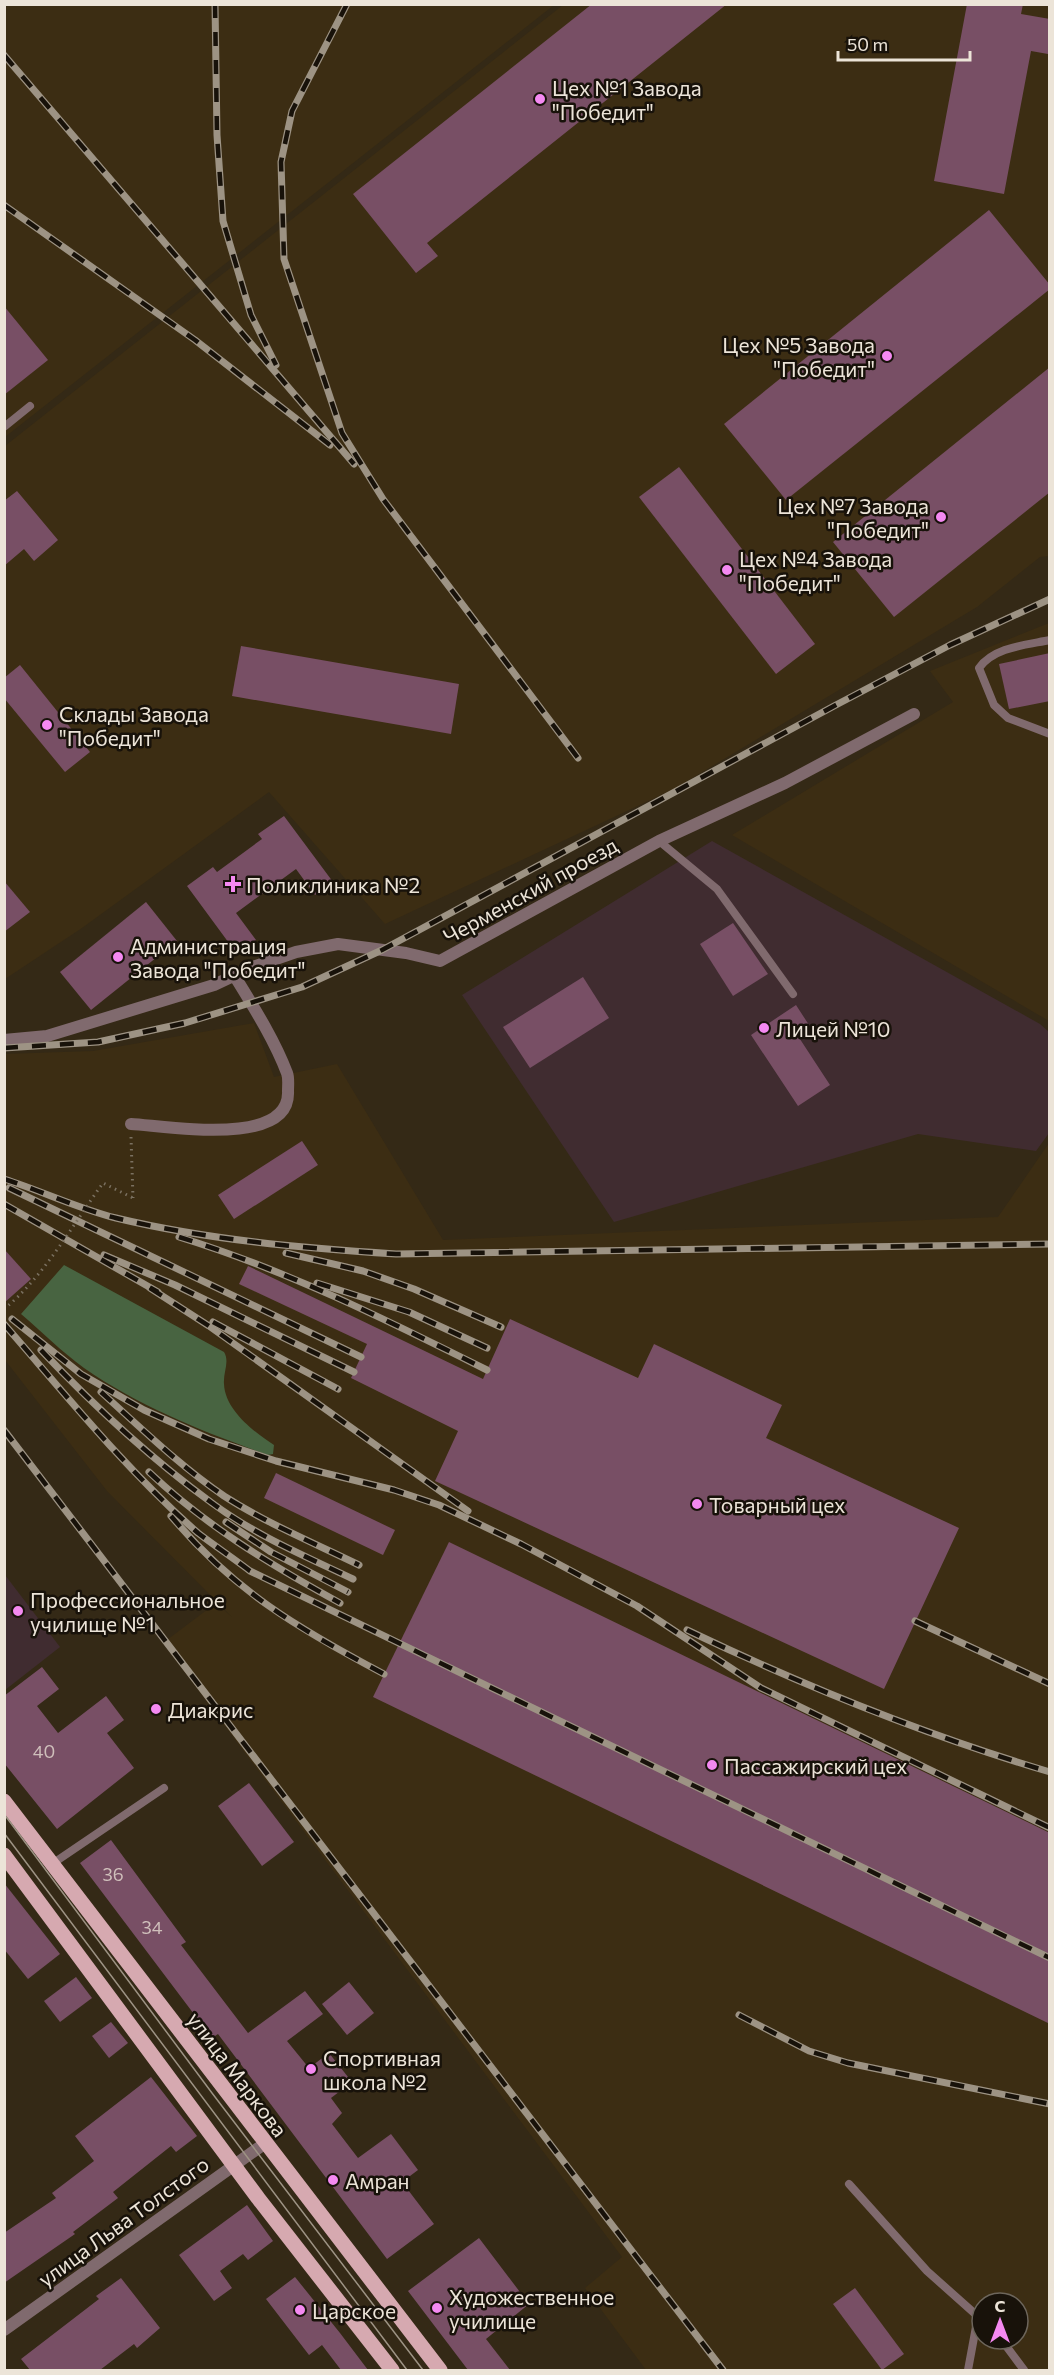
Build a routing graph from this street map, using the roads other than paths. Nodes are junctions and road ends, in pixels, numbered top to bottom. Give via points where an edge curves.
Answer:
1 (30, 406) dead end
2 (4, 427) edge
3 (1050, 640) edge
4 (914, 714) dead end
5 (1050, 734) edge
6 (660, 841) junction
7 (234, 975) junction
8 (793, 994) dead end
9 (4, 1040) edge
10 (131, 1124) road end
11 (164, 1788) dead end
12 (4, 1802) edge
13 (4, 1855) edge
14 (52, 1864) junction
15 (264, 2144) junction
16 (233, 2165) junction
17 (849, 2184) dead end
18 (970, 2309) edge
19 (4, 2330) edge
20 (972, 2351) edge
21 (1010, 2351) edge
22 (392, 2370) edge
23 (440, 2370) edge
24 (968, 2370) edge
25 (1024, 2370) edge

1 - 2 lane
3 - 5 lane via 1004,650 985,658 979,668 994,705 1008,718
4 - 6 street, Черменский проезд via 785,783
6 - 7 street, Черменский проезд via 440,961 338,944 296,952
6 - 8 lane via 717,889
7 - 9 street, Черменский проезд via 214,985 46,1036
7 - 10 street via 288,1074 289,1102 263,1126
11 - 14 lane
12 - 14 main road, улица Маркова
13 - 16 main road
14 - 15 main road, улица Маркова
15 - 16 street, улица Льва Толстого
15 - 23 main road, улица Маркова
16 - 19 street, улица Льва Толстого
16 - 22 main road
17 - 18 lane via 927,2271
20 - 24 lane
21 - 25 lane

